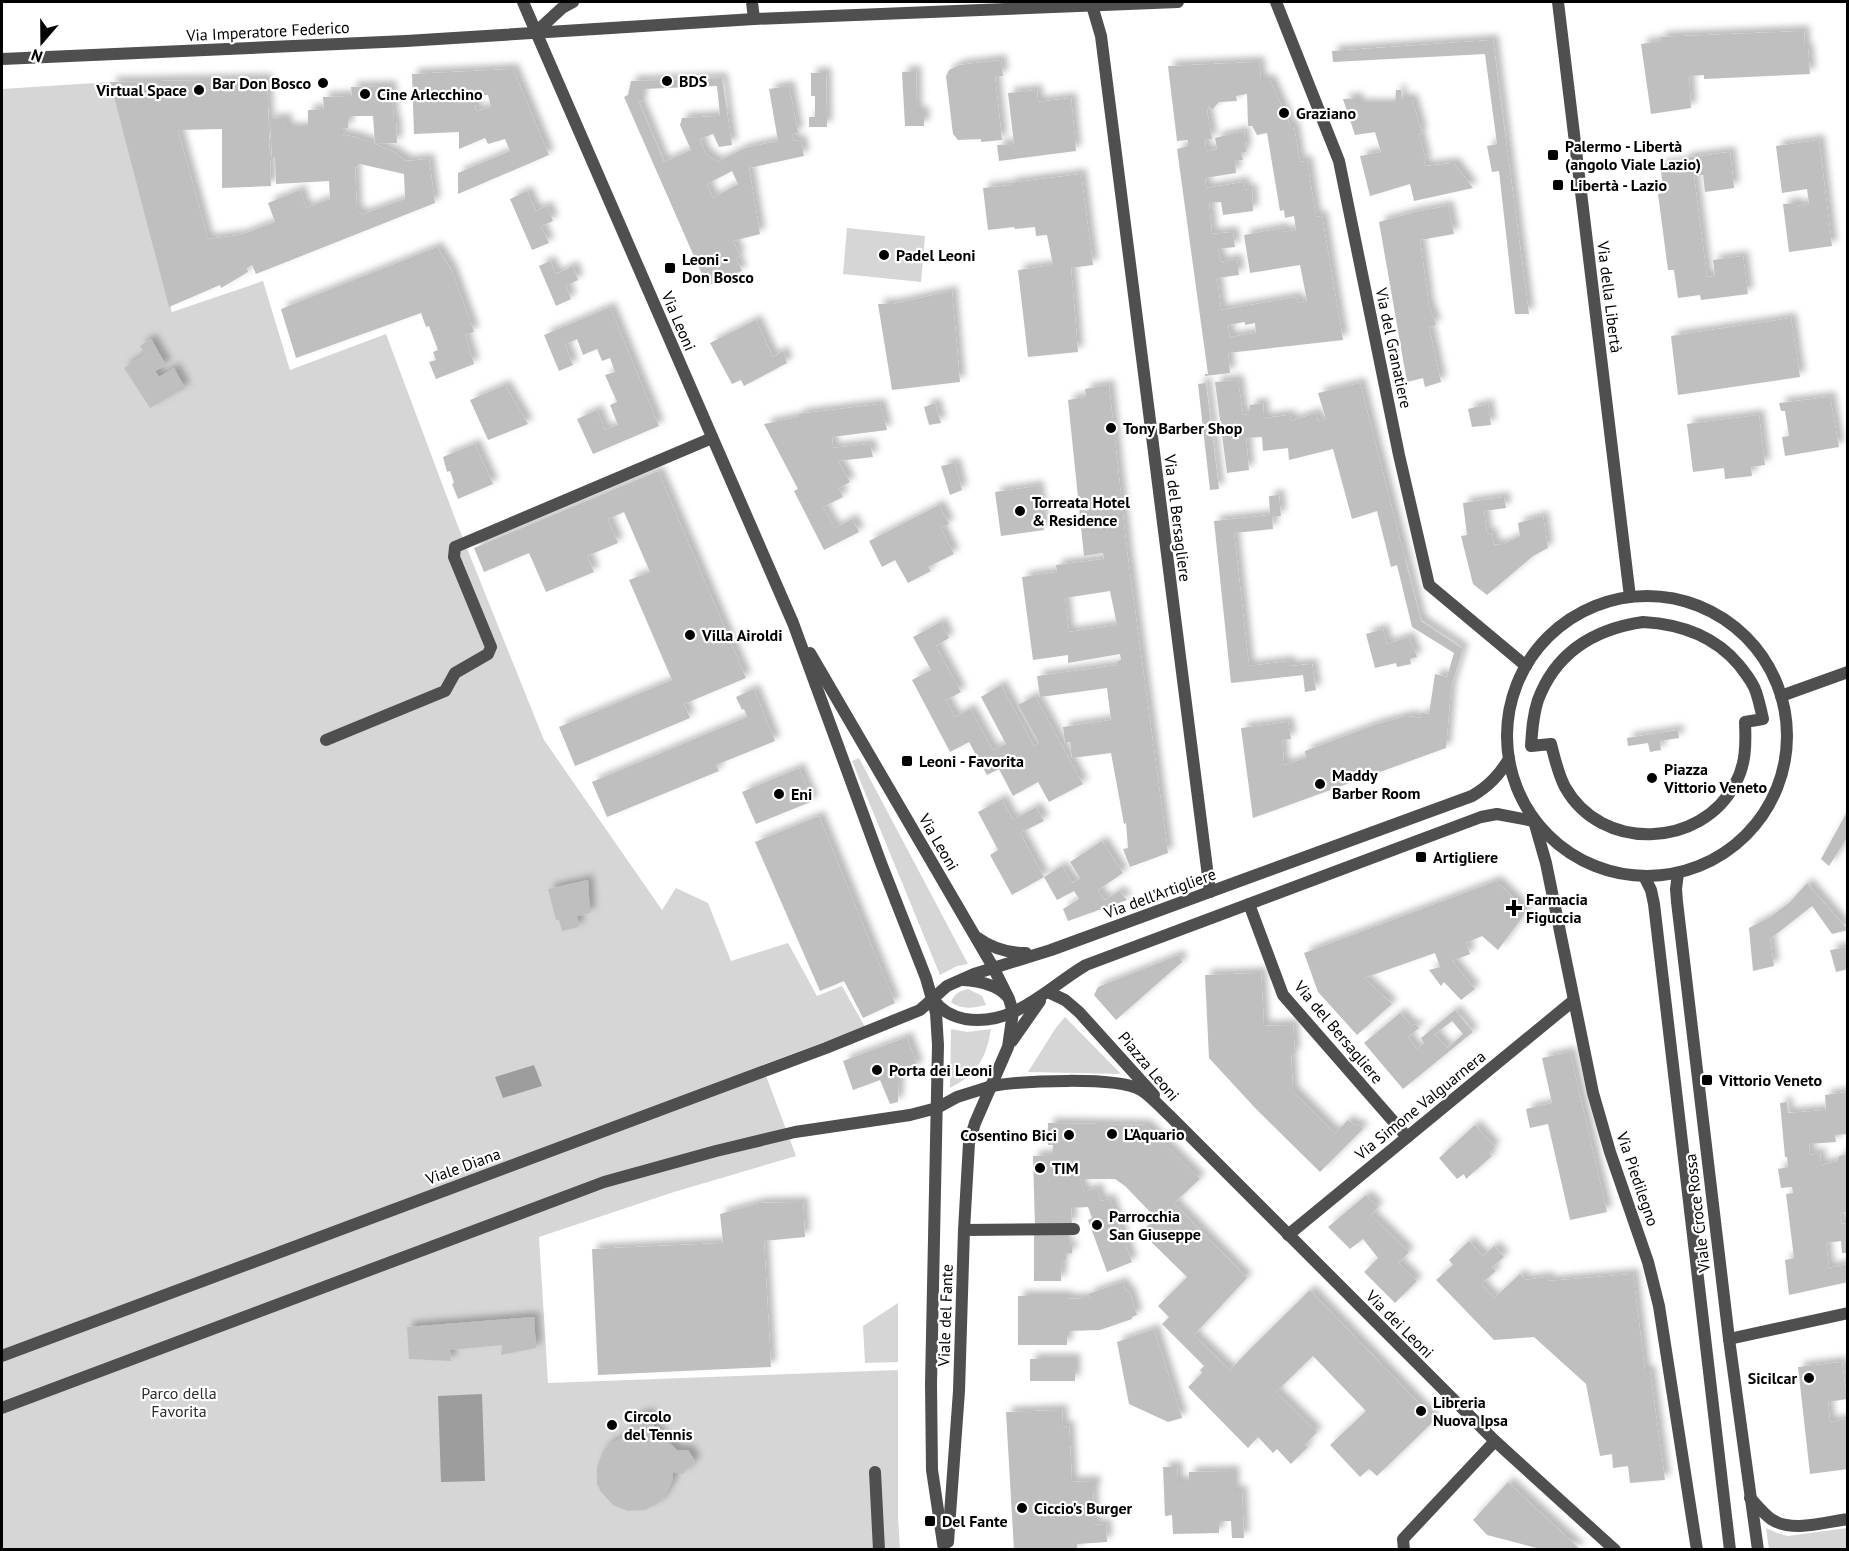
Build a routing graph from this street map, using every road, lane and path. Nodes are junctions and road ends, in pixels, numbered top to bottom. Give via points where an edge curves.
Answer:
1 (523, 2) edge
2 (573, 2) edge
3 (752, 2) edge
4 (1178, 2) edge
5 (1276, 2) edge
6 (1558, 2) edge
7 (1091, 4) edge
8 (754, 19) junction
9 (536, 32) junction
10 (2, 59) edge
11 (712, 438) junction
12 (1630, 597) junction
13 (793, 623) junction
14 (1526, 666) junction
15 (1848, 672) edge
16 (1781, 696) junction
17 (326, 740) dead end
18 (1531, 746) joint
19 (1509, 759) junction
20 (1534, 821) junction
21 (1678, 873) junction
22 (1644, 876) junction
23 (1210, 892) junction
24 (1249, 904) junction
25 (974, 935) junction
26 (1051, 950) junction
27 (993, 967) junction
28 (958, 980) junction
29 (1048, 992) junction
30 (933, 999) junction
31 (1009, 999) junction
32 (1573, 1001) junction
33 (1013, 1012) junction
34 (1008, 1047) junction
35 (992, 1086) junction
36 (937, 1108) junction
37 (1170, 1115) junction
38 (1407, 1137) junction
39 (1074, 1229) dead end
40 (964, 1230) junction
41 (1288, 1234) junction
42 (1848, 1313) edge
43 (1729, 1339) junction
44 (2, 1356) edge
45 (2, 1408) edge
46 (1495, 1441) junction
47 (875, 1473) dead end
48 (1750, 1498) junction
49 (1848, 1519) edge
50 (879, 1550) edge
51 (945, 1550) edge
52 (1404, 1550) edge
53 (1615, 1550) edge
54 (1697, 1550) edge
55 (1730, 1550) edge
56 (1758, 1550) edge

1 - 9 street, Via Leoni
2 - 9 street
3 - 8 street
4 - 7 street, Via Imperatore Federico
5 - 14 street, Via del Granatiere via 1339,161 1399,455 1430,585
6 - 12 street, Via della Libertà
7 - 8 street, Via Imperatore Federico
7 - 23 street, Via del Bersagliere via 1101,36
8 - 9 street, Via Imperatore Federico
9 - 10 street, Via Imperatore Federico
9 - 11 street, Via Leoni
11 - 13 street, Via Leoni
11 - 17 street via 455,547 454,557 491,647 488,654 455,673 445,691
12 - 14 street via 1607,602 1569,620 1552,633
12 - 16 street via 1665,598 1701,607 1733,626 1759,652
13 - 25 street, Via Leoni
13 - 30 street, Via Leoni
14 - 19 street via 1509,713
15 - 16 street
16 - 21 street via 1787,746 1782,777 1770,805 1751,831 1728,851
18 - 18 street via 1538,700 1557,666 1587,640 1614,628 1643,622 1682,627 1718,645 1746,673 1756,690 1763,719 1745,722 1743,766 1724,801 1691,825 1658,834 1629,834 1592,818 1565,787 1551,744
19 - 20 street via 1512,777
19 - 23 street, Via dell'Artigliere via 1497,777 1472,796
20 - 22 street via 1578,857 1613,872
20 - 24 street via 1497,814 1481,817
20 - 32 street, Via Piedilegno
21 - 22 street
21 - 43 street, Viale Croce Rossa via 1677,902
22 - 55 street, Viale Croce Rossa via 1654,904
23 - 26 street, Via dell'Artigliere
24 - 29 street via 1086,965
24 - 38 street, Via del Bersagliere via 1283,995
25 - 26 street via 1010,953
25 - 27 street, Via Leoni
26 - 27 street, Via dell'Artigliere
27 - 28 street, Via dell'Artigliere
27 - 31 street, Via Leoni
28 - 30 street, Via dell'Artigliere
28 - 31 street via 987,984
29 - 33 street
29 - 34 street
29 - 37 street, Piazza Leoni via 1079,1012
30 - 33 street via 945,1011 966,1019 987,1020
30 - 36 street, Via Leoni via 938,1045
30 - 44 street, Viale Diana via 920,1010 826,1048
31 - 33 street, Via Leoni
32 - 38 street, Via Simone Valguarnera
32 - 54 street, Via Piedilegno via 1593,1093 1659,1306
33 - 34 street, Via Leoni
34 - 35 street, Via Leoni
35 - 36 street, Piazza Leoni
35 - 37 street, Piazza Leoni via 1029,1082 1120,1083 1141,1090
35 - 40 street, Viale del Fante via 969,1143
36 - 45 street via 795,1132 604,1182
36 - 51 street, Viale del Fante via 932,1470
37 - 41 street, Via dei Leoni
38 - 41 street, Via Simone Valguarnera
39 - 40 street
40 - 51 street, Viale del Fante via 959,1391
41 - 46 street, Via dei Leoni
42 - 43 street
43 - 48 street, Viale Croce Rossa
46 - 52 street via 1403,1539
46 - 53 street, Via dei Leoni
47 - 50 street
48 - 49 street via 1773,1520 1787,1525
48 - 56 street, Viale Croce Rossa

